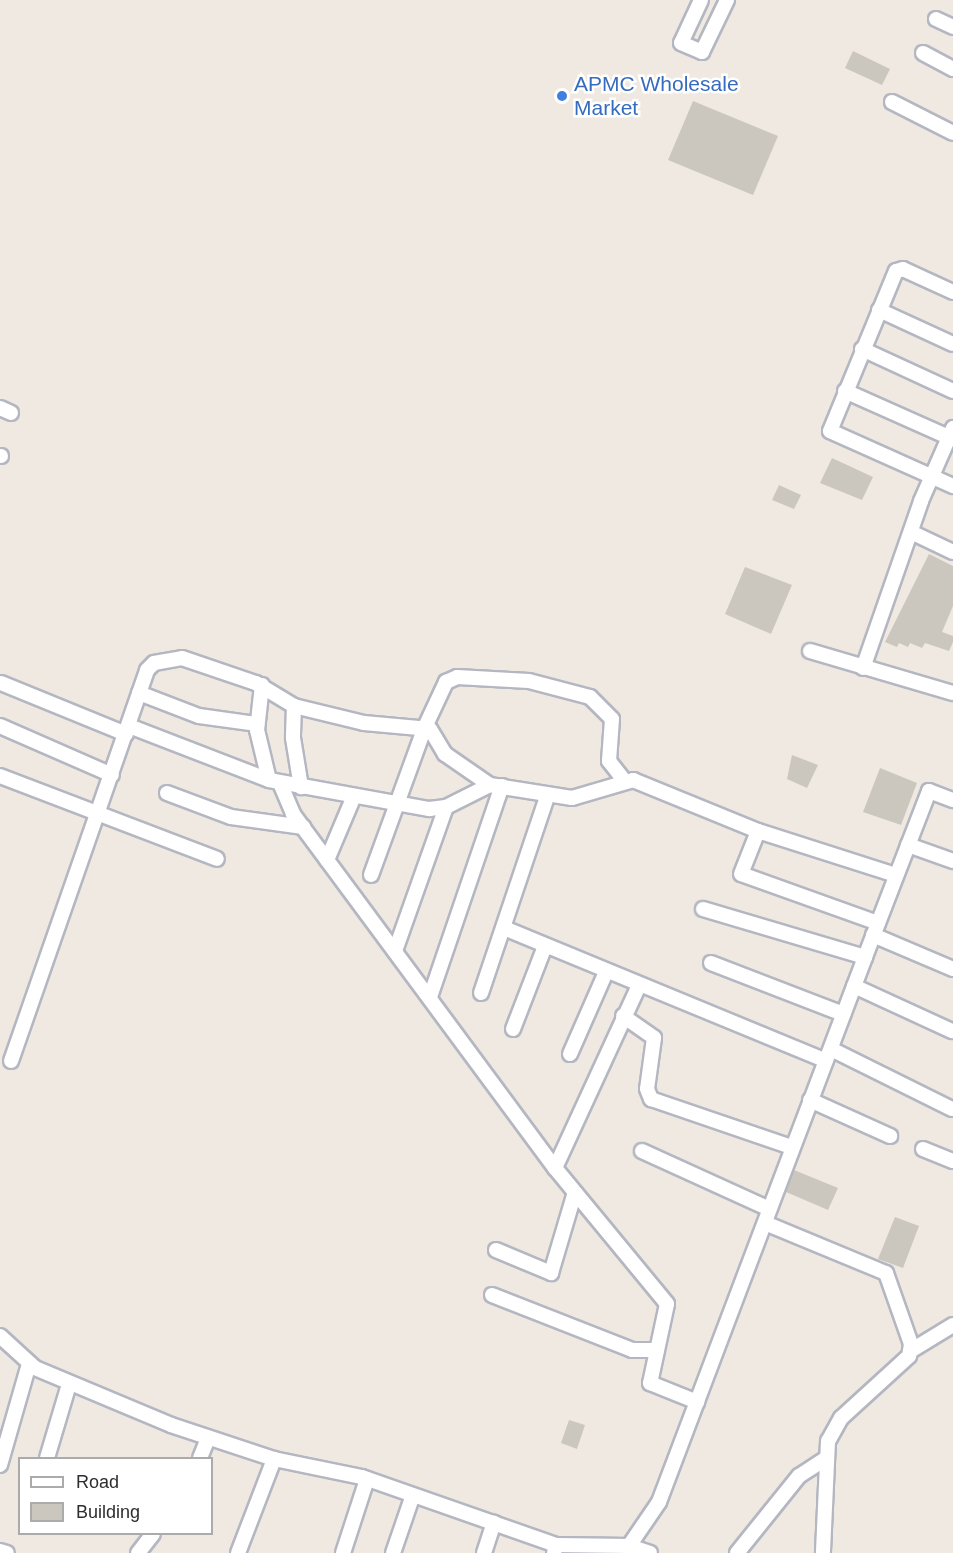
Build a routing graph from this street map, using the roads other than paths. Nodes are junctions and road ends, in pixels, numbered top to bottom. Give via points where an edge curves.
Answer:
1 (701, 0) edge
2 (727, 0) edge
3 (936, 19) dead end
4 (953, 27) edge
5 (923, 53) dead end
6 (953, 69) edge
7 (892, 102) dead end
8 (953, 133) edge
9 (953, 292) edge
10 (879, 310) junction
11 (953, 344) edge
12 (862, 349) junction
13 (845, 391) junction
14 (953, 391) edge
15 (952, 435) edge
16 (932, 477) junction
17 (953, 486) edge
18 (913, 533) junction
19 (953, 552) edge
20 (810, 651) dead end
21 (863, 668) junction
22 (1, 682) edge
23 (262, 685) junction
24 (139, 693) junction
25 (953, 693) edge
26 (294, 706) junction
27 (257, 724) junction
28 (0, 726) edge
29 (425, 727) junction
30 (127, 730) junction
31 (112, 775) junction
32 (0, 776) edge
33 (624, 780) junction
34 (274, 781) junction
35 (496, 786) junction
36 (301, 787) junction
37 (167, 793) dead end
38 (354, 796) junction
39 (548, 796) junction
40 (953, 800) edge
41 (397, 804) junction
42 (446, 807) junction
43 (98, 815) junction
44 (303, 827) junction
45 (758, 831) junction
46 (908, 845) junction
47 (217, 859) dead end
48 (327, 860) junction
49 (953, 861) edge
50 (371, 875) dead end
51 (896, 875) junction
52 (703, 909) dead end
53 (504, 928) junction
54 (876, 929) junction
55 (545, 946) junction
56 (395, 951) junction
57 (865, 957) junction
58 (711, 963) dead end
59 (953, 969) edge
60 (606, 972) junction
61 (639, 985) junction
62 (854, 986) junction
63 (481, 993) dead end
64 (430, 997) junction
65 (843, 1014) junction
66 (623, 1016) junction
67 (513, 1029) dead end
68 (952, 1031) edge
69 (570, 1054) dead end
70 (829, 1055) junction
71 (11, 1062) dead end
72 (810, 1100) junction
73 (952, 1109) edge
74 (890, 1136) dead end
75 (791, 1148) junction
76 (922, 1149) dead end
77 (642, 1151) dead end
78 (953, 1161) edge
79 (555, 1168) junction
80 (575, 1192) junction
81 (767, 1216) junction
82 (496, 1251) dead end
83 (492, 1295) dead end
84 (953, 1325) edge
85 (0, 1336) edge
86 (657, 1350) junction
87 (912, 1350) junction
88 (29, 1364) junction
89 (69, 1384) junction
90 (697, 1402) junction
91 (208, 1438) junction
92 (47, 1457) edge
93 (200, 1457) edge
94 (274, 1460) junction
95 (824, 1460) junction
96 (0, 1466) edge
97 (368, 1479) junction
98 (413, 1495) junction
99 (494, 1523) junction
100 (152, 1535) edge
101 (629, 1546) junction
102 (555, 1549) edge
103 (574, 1549) edge
104 (0, 1551) edge
105 (7, 1553) edge
106 (138, 1553) edge
107 (238, 1553) edge
108 (343, 1553) edge
109 (393, 1553) edge
110 (484, 1553) edge
111 (650, 1553) edge
112 (737, 1553) edge
113 (823, 1553) edge

1 - 2 street via 681,43 702,52
3 - 4 street
5 - 6 street
7 - 8 street
9 - 10 street via 899,268
10 - 11 street
10 - 12 street
12 - 13 street
12 - 14 street
13 - 15 street
13 - 16 street via 830,431
15 - 16 street
16 - 17 street
16 - 18 street
18 - 19 street
18 - 21 street
20 - 21 street
21 - 25 street
22 - 30 street
23 - 24 street via 176,656 150,666
23 - 26 street
23 - 27 street
24 - 27 street via 199,716
24 - 30 street
26 - 29 street via 369,724
26 - 36 street via 292,738
27 - 34 street
28 - 31 street
29 - 33 street via 446,682 457,676 529,681 590,697 612,719 609,761
29 - 35 street via 433,731 445,754
29 - 41 street
30 - 31 street
30 - 34 street
31 - 43 street
32 - 43 street
33 - 39 street via 579,797
33 - 45 street via 640,782
34 - 36 street
34 - 44 street
35 - 39 street
35 - 42 street
35 - 64 street
36 - 38 street
37 - 44 street via 231,817
38 - 41 street
38 - 48 street
39 - 53 street
40 - 46 street via 929,790
41 - 42 street
41 - 50 street
42 - 56 street
43 - 47 street
43 - 71 street
44 - 48 street
45 - 51 street
45 - 54 street via 741,874
46 - 49 street
46 - 51 street
48 - 56 street
51 - 54 street
52 - 57 street
53 - 55 street
53 - 63 street
54 - 57 street
54 - 59 street
55 - 60 street
55 - 67 street
56 - 64 street
57 - 62 street
58 - 65 street
60 - 61 street
60 - 69 street
61 - 66 street
61 - 70 street
62 - 65 street
62 - 68 street
64 - 79 street
65 - 70 street
66 - 75 street via 654,1038 646,1089 651,1099
66 - 79 street
70 - 72 street
70 - 73 street
72 - 74 street
72 - 75 street
75 - 81 street
76 - 78 street
77 - 81 street
79 - 80 street
80 - 82 street via 551,1272
80 - 86 street via 667,1304
81 - 87 street via 886,1273
81 - 90 street
83 - 86 street via 632,1350
84 - 87 street
85 - 88 street
86 - 90 street via 650,1383
87 - 95 street via 841,1418 828,1441
88 - 89 street
88 - 96 street
89 - 91 street
89 - 92 street
90 - 101 street via 659,1502
91 - 93 street
91 - 94 street
94 - 97 street
94 - 107 street
95 - 112 street via 799,1476
95 - 113 street
97 - 98 street
97 - 108 street
98 - 99 street
98 - 109 street
99 - 102 street
99 - 110 street
100 - 106 street
101 - 103 street
101 - 111 street
102 - 103 street
104 - 105 street

